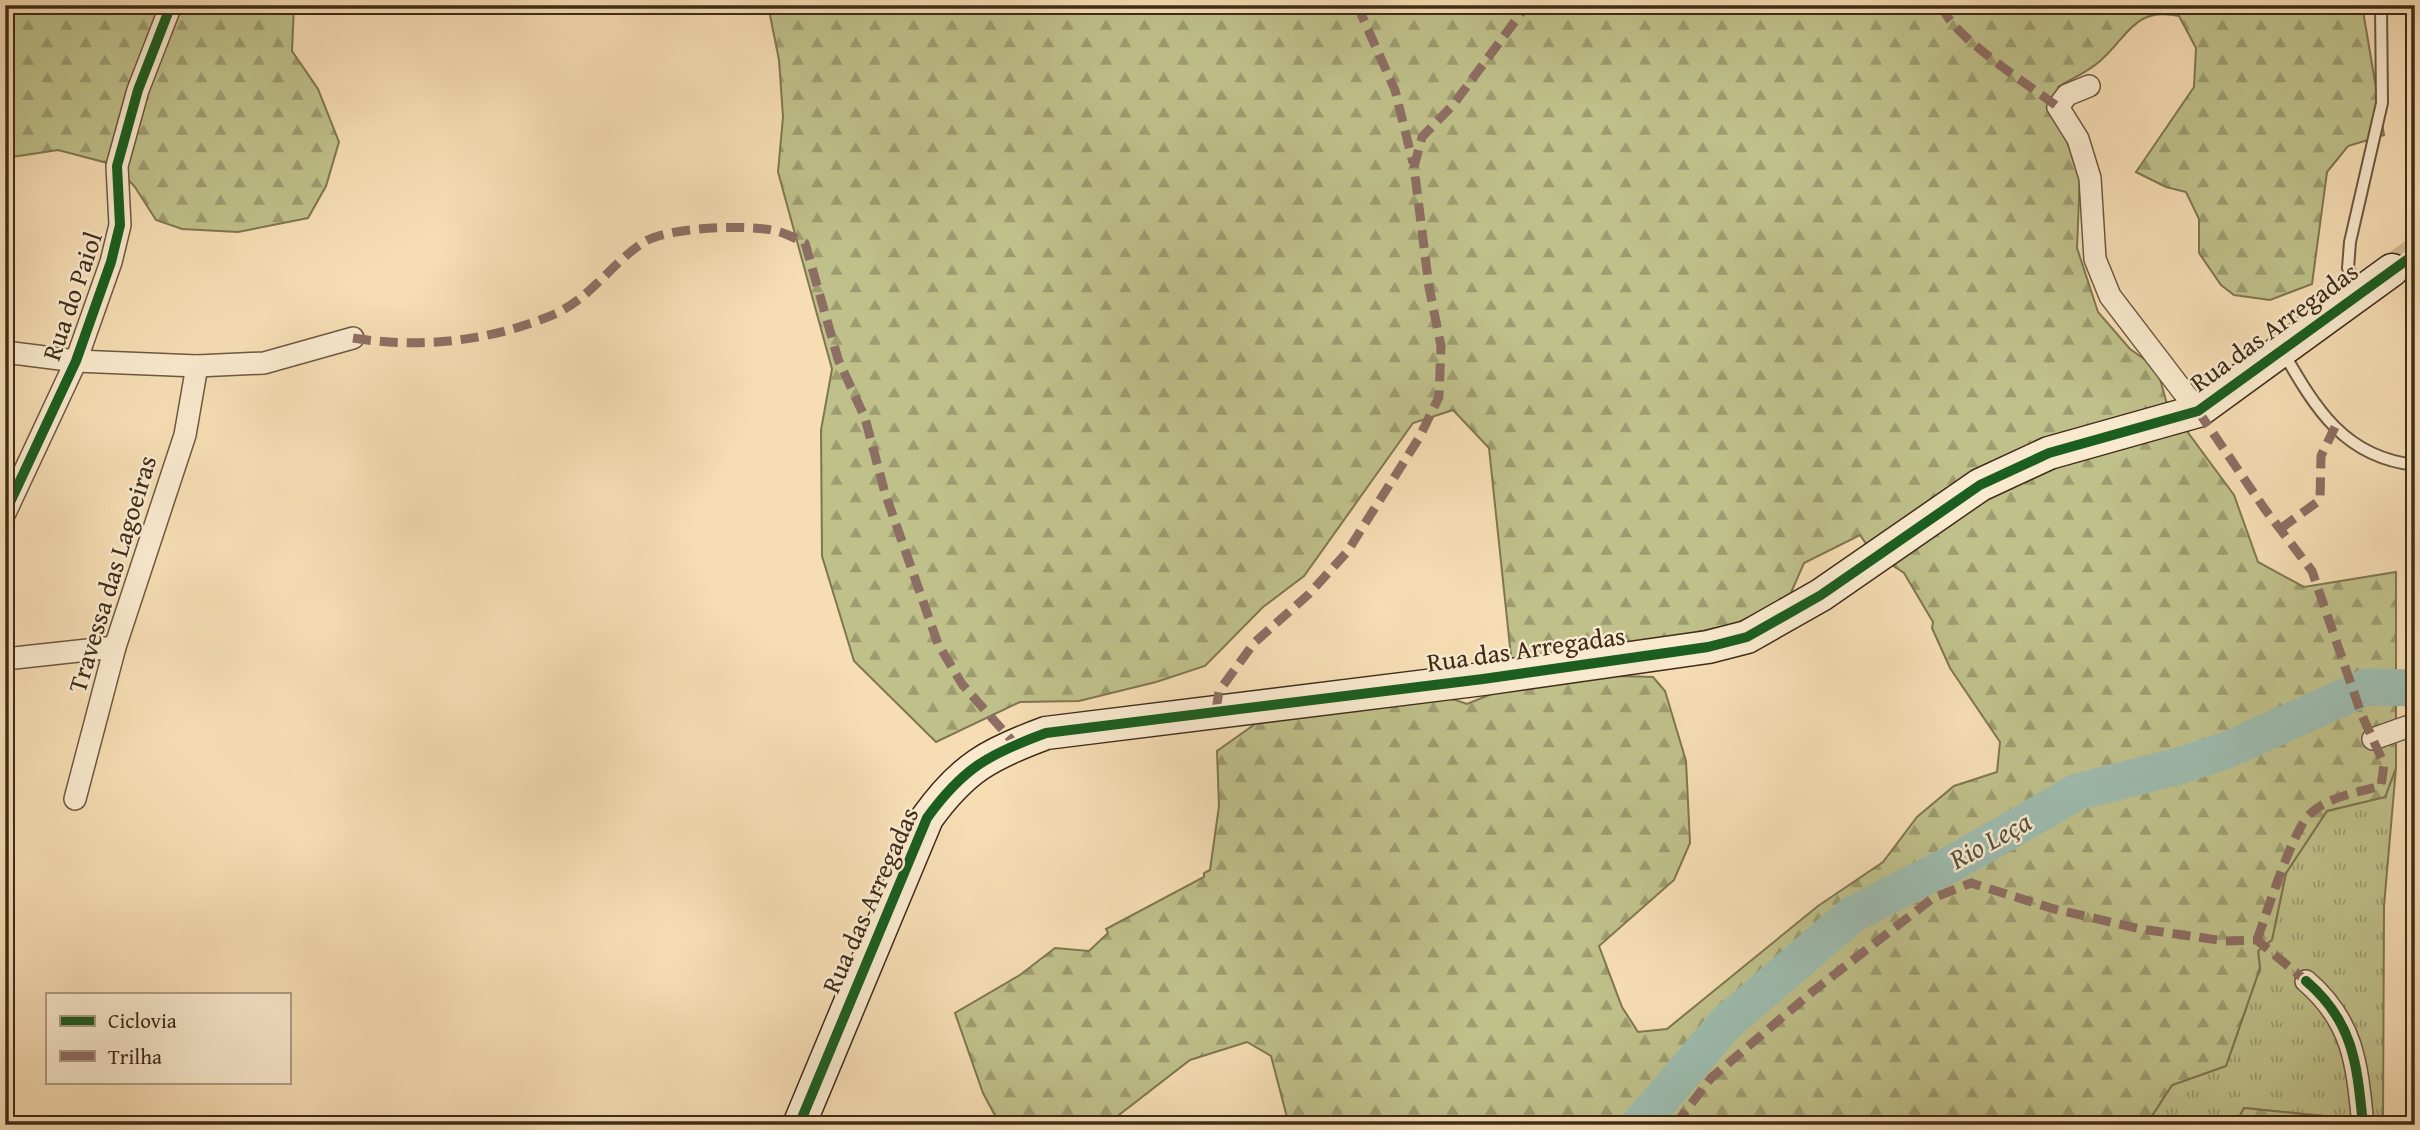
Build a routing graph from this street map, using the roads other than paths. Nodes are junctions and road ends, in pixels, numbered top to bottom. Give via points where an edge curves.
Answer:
1 (171, 5) edge
2 (2381, 5) edge
3 (2089, 86) dead end
4 (2392, 270) tunnel mouth
5 (2359, 294) junction
6 (353, 338) dead end
7 (2282, 350) junction
8 (5, 352) edge
9 (76, 361) junction
10 (197, 366) junction
11 (2198, 411) junction
12 (2415, 465) edge
13 (5, 513) edge
14 (115, 647) junction
15 (5, 659) edge
16 (2415, 724) edge
17 (2373, 740) dead end
18 (75, 799) dead end
19 (2306, 981) dead end
20 (799, 1125) edge
21 (2363, 1125) edge

1 - 9 street, Rua do Paiol via 138,90 117,166 120,225
2 - 5 lane via 2382,103 2348,268
3 - 11 street via 2067,94 2057,107 2078,139 2090,178 2095,259 2110,296
4 - 5 street, Rua das Arregadas
5 - 7 street, Rua das Arregadas
6 - 10 street via 264,363
7 - 11 street, Rua das Arregadas
7 - 12 lane via 2316,408 2353,444 2389,462
8 - 9 street
9 - 10 street
9 - 13 street, Rua do Paiol
10 - 14 street, Travessa das Lagoeiras via 185,435
11 - 20 street, Rua das Arregadas via 2049,453 1980,485 1821,595 1747,637 1708,647 1483,679 1046,733 985,760 951,785 927,818
14 - 15 street
14 - 18 street, Travessa das Lagoeiras
16 - 17 street
19 - 21 street via 2329,1000 2347,1033 2358,1074

